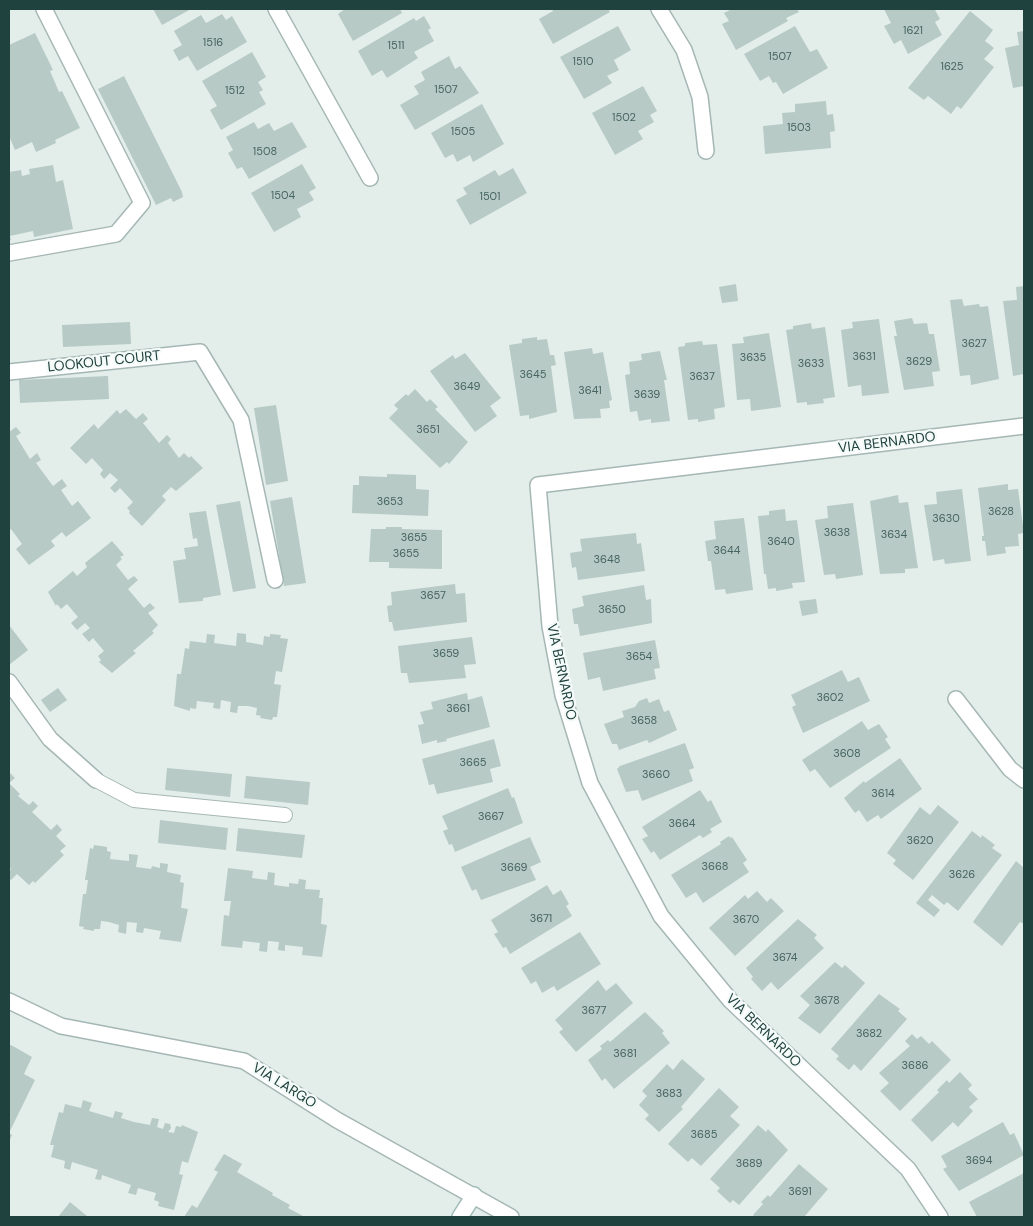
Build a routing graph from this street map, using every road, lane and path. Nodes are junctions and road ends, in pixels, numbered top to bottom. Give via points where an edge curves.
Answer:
1 (44, 9) edge
2 (276, 9) edge
3 (659, 9) edge
4 (706, 151) dead end
5 (370, 178) dead end
6 (9, 253) edge
7 (9, 372) edge
8 (1024, 426) edge
9 (275, 580) dead end
10 (9, 682) edge
11 (956, 699) dead end
12 (96, 780) joint
13 (1024, 780) edge
14 (285, 816) dead end
15 (9, 1001) edge
16 (474, 1195) junction
17 (460, 1217) edge
18 (511, 1217) edge
19 (940, 1217) edge

1 - 6 street via 142,203 116,234
2 - 5 street
3 - 4 street via 684,50 700,97
7 - 9 street, LOOKOUT COURT via 200,352 241,420
8 - 19 street, VIA BERNARDO via 538,485 550,626 563,695 590,783 661,916 730,1000 908,1169
10 - 12 street via 50,739
11 - 13 street via 1010,769
12 - 14 lane via 134,800
15 - 16 street, VIA LARGO via 61,1026 244,1061 337,1120
16 - 17 street
16 - 18 street, VIA LARGO

